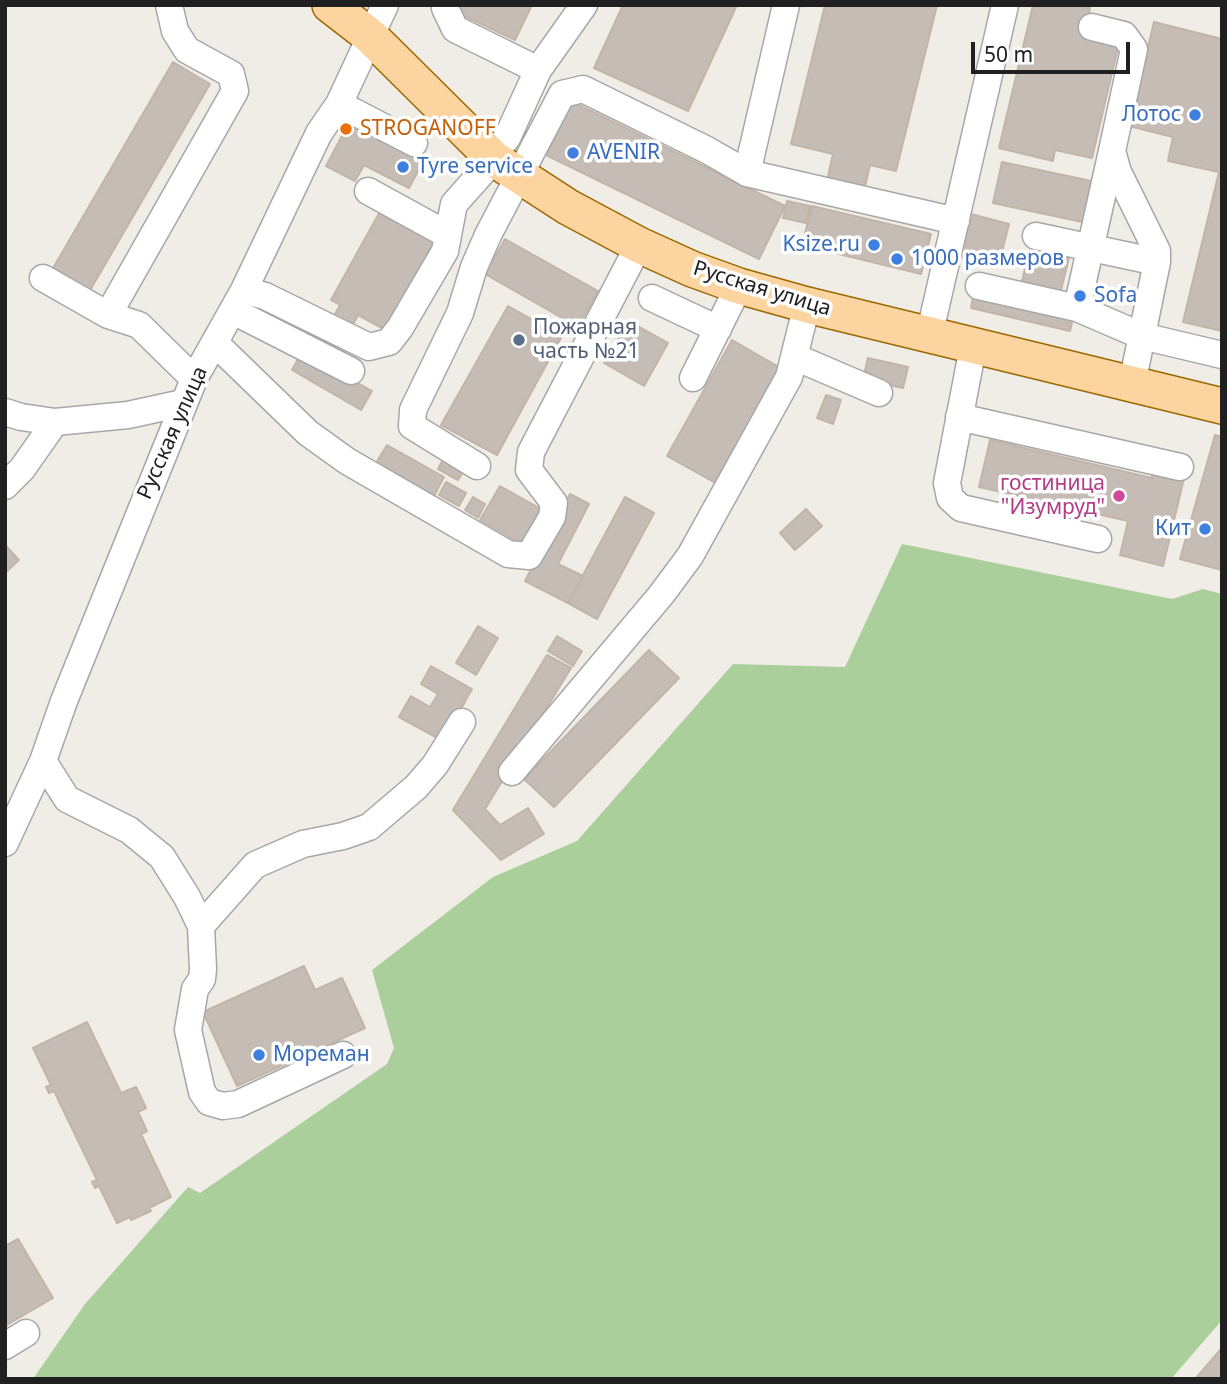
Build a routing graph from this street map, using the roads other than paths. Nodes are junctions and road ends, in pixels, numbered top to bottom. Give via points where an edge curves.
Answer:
1 (169, 5) edge
2 (330, 5) edge
3 (385, 5) edge
4 (446, 5) edge
5 (584, 5) edge
6 (786, 5) edge
7 (1005, 5) edge
8 (1092, 27) dead end
9 (370, 36) junction
10 (538, 70) junction
11 (339, 104) junction
12 (414, 143) dead end
13 (1112, 151) junction
14 (501, 164) junction
15 (747, 173) junction
16 (368, 191) dead end
17 (956, 221) junction
18 (448, 235) junction
19 (1036, 236) dead end
20 (639, 245) junction
21 (1090, 247) junction
22 (1157, 262) junction
23 (43, 278) dead end
24 (739, 286) junction
25 (979, 286) dead end
26 (652, 298) dead end
27 (238, 300) junction
28 (807, 305) junction
29 (1077, 308) junction
30 (108, 315) junction
31 (718, 329) junction
32 (929, 336) junction
33 (1142, 336) junction
34 (215, 343) junction
35 (973, 346) junction
36 (1222, 355) edge
37 (795, 357) junction
38 (351, 371) dead end
39 (693, 378) dead end
40 (1132, 384) junction
41 (188, 391) junction
42 (879, 393) dead end
43 (1222, 406) edge
44 (5, 412) edge
45 (959, 417) junction
46 (55, 422) junction
47 (477, 466) dead end
48 (1180, 467) dead end
49 (5, 486) edge
50 (1098, 539) dead end
51 (462, 722) dead end
52 (44, 761) junction
53 (512, 772) dead end
54 (5, 843) edge
55 (201, 926) junction
56 (343, 1055) dead end

1 - 30 street via 175,31 187,50 231,74 235,91
2 - 9 main road, Русская улица
3 - 9 street
4 - 10 street via 454,29
5 - 10 street
6 - 15 street
7 - 17 street
8 - 13 street via 1124,35 1135,49
9 - 11 street, Русская улица
9 - 14 main road, Русская улица
10 - 14 street via 507,138
11 - 12 street
11 - 27 street, Русская улица via 319,133
13 - 21 street
13 - 22 street via 1157,251
14 - 15 street via 562,94 583,89
14 - 18 street via 454,204
14 - 20 main road, Русская улица
14 - 47 street via 488,235 460,313 413,410 412,426
15 - 17 street
16 - 18 street
17 - 32 street
18 - 27 street via 444,251 389,342 369,347 265,296
19 - 21 street
20 - 24 main road, Русская улица
20 - 34 street via 531,452 529,470 554,503 552,517 530,556 508,554 347,461 308,433
21 - 22 street
21 - 29 street
22 - 33 street
23 - 30 street
24 - 28 main road, Русская улица
24 - 31 street
25 - 29 street
26 - 31 street
27 - 34 street, Русская улица
27 - 38 street
28 - 32 main road, Русская улица
28 - 37 street
29 - 33 street
30 - 41 street via 139,325
31 - 39 street
32 - 35 main road, Русская улица
33 - 36 street
33 - 40 street
34 - 41 street, Русская улица
35 - 40 main road, Русская улица
35 - 45 street
37 - 42 street
37 - 53 street via 789,377 690,555
40 - 43 main road, Русская улица
41 - 46 street via 128,415
41 - 52 street, Русская улица
44 - 46 street
45 - 48 street
45 - 50 street via 947,483 950,498 961,508
46 - 49 street
51 - 55 street via 416,788 369,827 303,844 255,865
52 - 54 street, Русская улица
52 - 55 street via 67,799 129,830 162,857
55 - 56 street via 202,979 195,989 188,1030 202,1092 209,1102 238,1104

